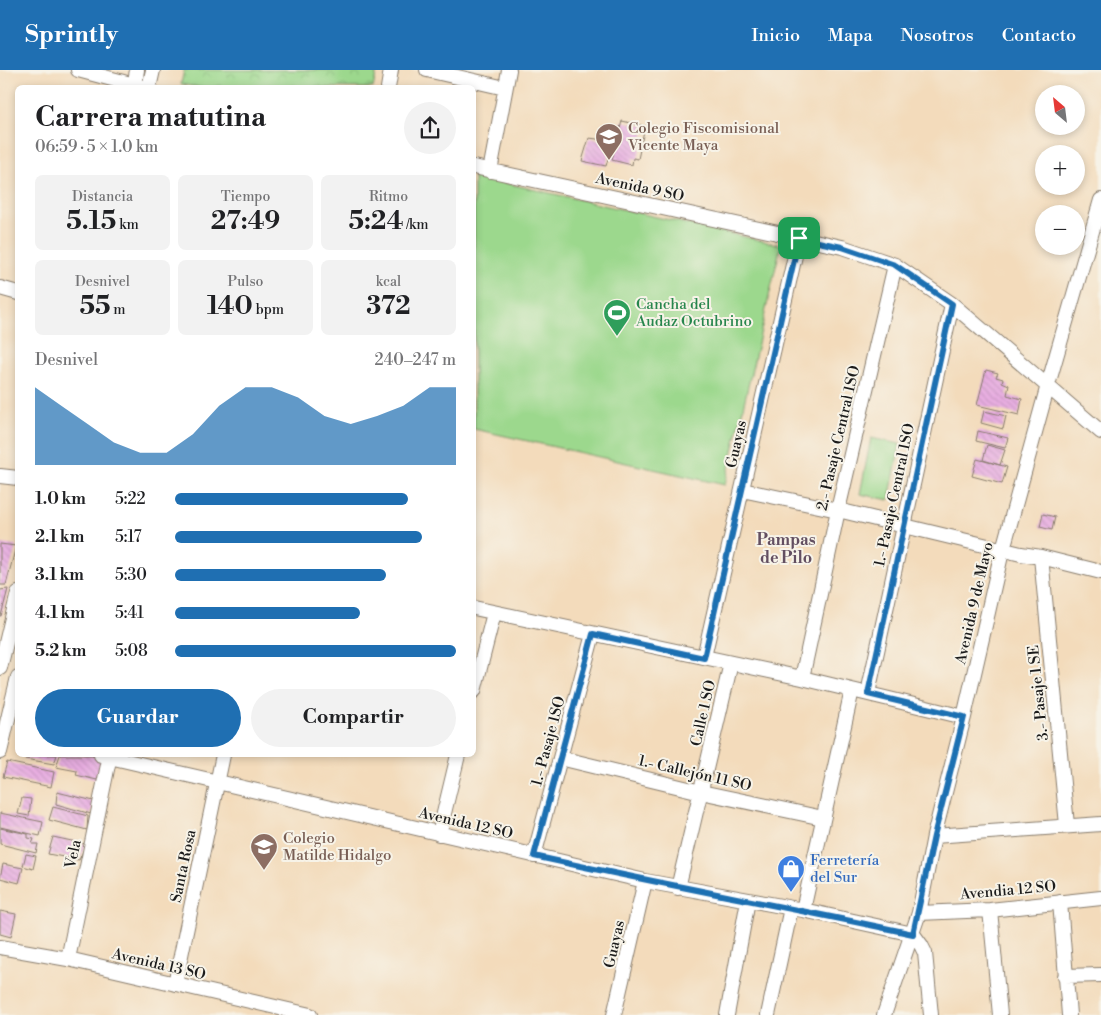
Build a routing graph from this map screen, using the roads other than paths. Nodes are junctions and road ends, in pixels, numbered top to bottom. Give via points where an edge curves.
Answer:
1 (78, 70) edge
2 (137, 70) edge
3 (153, 70) edge
4 (391, 70) edge
5 (427, 70) edge
6 (509, 70) edge
7 (134, 85) edge
8 (141, 85) edge
9 (142, 85) edge
10 (388, 85) edge
11 (505, 88) junction
12 (476, 168) edge
13 (490, 171) junction
14 (1101, 200) edge
15 (799, 238) junction
16 (895, 265) junction
17 (0, 288) edge
18 (15, 292) edge
19 (952, 304) junction
20 (1048, 385) junction
21 (1101, 432) edge
22 (0, 476) edge
23 (15, 478) edge
24 (742, 490) junction
25 (838, 510) junction
26 (903, 526) junction
27 (1003, 549) junction
28 (1041, 557) junction
29 (1101, 572) edge
30 (15, 606) edge
31 (476, 608) edge
32 (494, 613) junction
33 (593, 634) junction
34 (704, 658) junction
35 (731, 663) junction
36 (0, 668) edge
37 (802, 678) junction
38 (476, 684) edge
39 (852, 690) junction
40 (15, 691) edge
41 (868, 694) junction
42 (964, 717) junction
43 (8, 723) edge
44 (0, 752) edge
45 (107, 757) edge
46 (111, 757) edge
47 (223, 757) edge
48 (458, 757) edge
49 (560, 758) junction
50 (217, 782) junction
51 (700, 792) junction
52 (823, 818) junction
53 (1101, 824) edge
54 (1067, 825) junction
55 (439, 834) junction
56 (934, 836) junction
57 (534, 856) junction
58 (645, 881) junction
59 (678, 888) junction
60 (1101, 898) edge
61 (748, 900) junction
62 (1060, 902) junction
63 (797, 909) junction
64 (990, 910) junction
65 (918, 913) junction
66 (913, 934) junction
67 (0, 947) edge
68 (68, 959) junction
69 (1101, 975) edge
70 (1066, 976) junction
71 (175, 984) junction
72 (310, 1015) edge
73 (614, 1015) edge
74 (727, 1015) edge
75 (768, 1015) edge
76 (884, 1015) edge
77 (931, 1015) edge
78 (1000, 1015) edge
79 (1069, 1015) edge

1 - 7 street
2 - 8 street
3 - 9 street
4 - 10 street
5 - 11 street
6 - 11 street
11 - 13 street
12 - 13 street, Avenida 9 SO
13 - 15 street, Avenida 9 SO
14 - 20 street, Avenida 9 de Mayo
15 - 16 street, Avenida 9 SO via 842,247
15 - 24 street, Guayas
16 - 19 street, Avenida 9 SO
16 - 25 street, 2.- Pasaje Central 1SO
17 - 18 street
19 - 20 street, Avenida 9 SO
19 - 26 street, 1.- Pasaje Central 1SO
20 - 21 street, Avenida 9 SO
20 - 27 street, Avenida 9 de Mayo
22 - 23 street
24 - 25 street
24 - 34 street, Guayas
25 - 26 street
25 - 37 street, 2.- Pasaje Central 1SO
26 - 27 street
26 - 41 street, 1.- Pasaje Central 1SO
27 - 28 street
27 - 42 street, Avenida 9 de Mayo
28 - 29 street
28 - 54 street, 3.- Pasaje 1 SE
30 - 36 street
31 - 32 street
32 - 33 street
32 - 38 street
33 - 34 street
33 - 49 street, 1.- Pasaje 1SO
34 - 35 street
35 - 37 street
35 - 51 street, Calle 1 SO
37 - 39 street
39 - 41 street
39 - 52 street
40 - 43 street
41 - 42 street
42 - 56 street, Avenida 9 de Mayo
43 - 44 street
45 - 68 street, Vela
46 - 50 street, Avenida 12 SO
47 - 50 street, Santa Rosa
48 - 55 street
49 - 51 street, 1.- Callejón 11 SO
49 - 57 street, 1.- Pasaje 1SO
50 - 55 street, Avenida 12 SO
50 - 71 street, Santa Rosa
51 - 52 street, 1.- Callejón 11 SO
51 - 59 street, Calle 1 SO
52 - 63 street
53 - 54 street
54 - 56 street
55 - 57 street, Avenida 12 SO
56 - 65 street, Avenida 9 de Mayo
57 - 58 street, Avenida 12 SO
58 - 59 street, Avenida 12 SO
58 - 73 street, Guayas
59 - 61 street, Avenida 12 SO
60 - 62 street, Avendia 12 SO
61 - 63 street, Avenida 12 SO
61 - 74 street
62 - 64 street, Avendia 12 SO
62 - 70 street
63 - 66 street, Avenida 12 SO
63 - 75 street
64 - 65 street, Avendia 12 SO
64 - 78 street
65 - 66 street, Avenida 9 de Mayo
66 - 76 street, Avenida 9 de Mayo
66 - 77 street via 924,953
67 - 68 street, Avenida 13 SO
68 - 71 street, Avenida 13 SO
69 - 70 street
70 - 79 street
71 - 72 street, Avenida 13 SO

